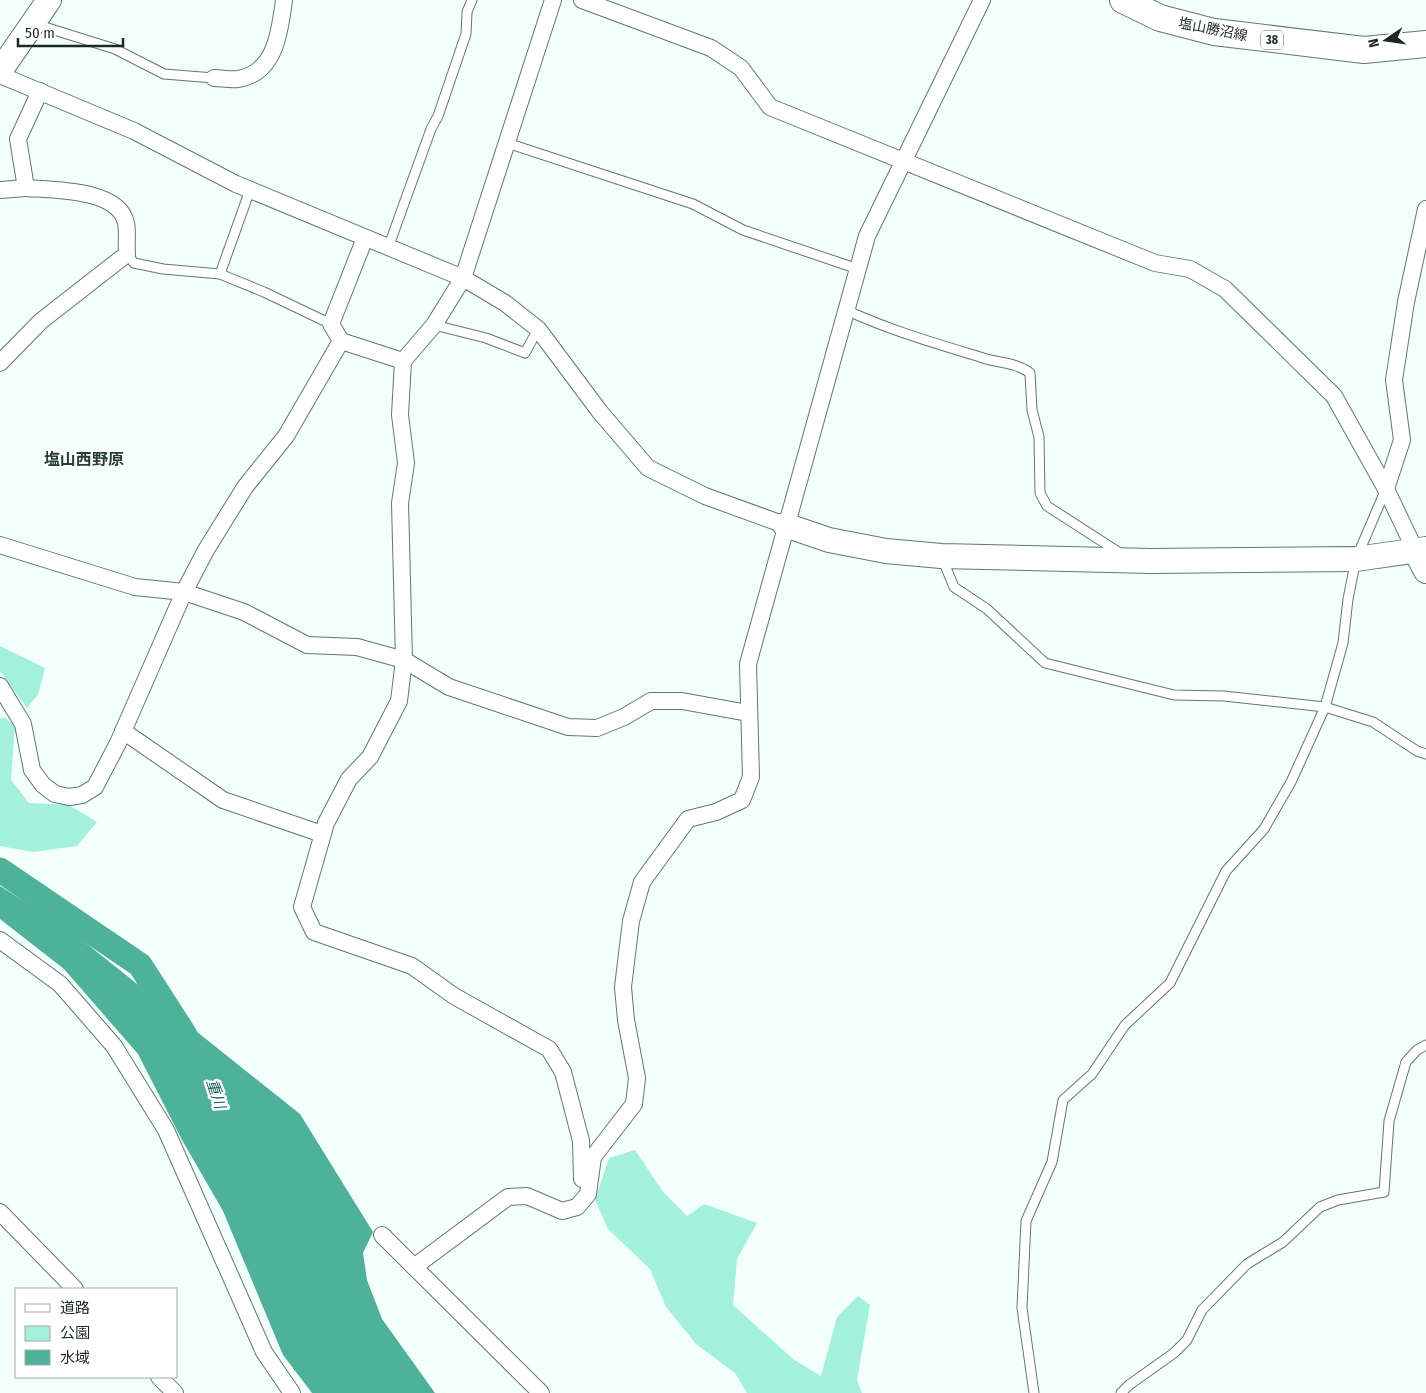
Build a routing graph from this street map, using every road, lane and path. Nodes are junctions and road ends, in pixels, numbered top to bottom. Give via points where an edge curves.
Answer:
1 (49, 0) edge
2 (284, 0) edge
3 (472, 0) edge
4 (553, 0) edge
5 (582, 0) edge
6 (982, 0) edge
7 (1123, 0) edge
8 (34, 24) junction
9 (1426, 44) edge
10 (0, 71) edge
11 (0, 75) edge
12 (214, 78) joint
13 (40, 91) junction
14 (507, 143) junction
15 (903, 163) junction
16 (26, 188) junction
17 (0, 190) edge
18 (250, 190) junction
19 (1426, 209) edge
20 (365, 238) junction
21 (388, 248) junction
22 (126, 254) junction
23 (858, 269) junction
24 (220, 274) junction
25 (463, 278) junction
26 (846, 310) junction
27 (331, 324) junction
28 (434, 325) junction
29 (538, 329) junction
30 (341, 341) junction
31 (402, 361) junction
32 (0, 363) edge
33 (1386, 489) junction
34 (785, 525) junction
35 (0, 545) edge
36 (941, 556) junction
37 (1423, 558) edge
38 (1356, 559) junction
39 (1132, 560) junction
40 (184, 592) junction
41 (404, 660) junction
42 (0, 686) edge
43 (1325, 707) junction
44 (748, 713) junction
45 (123, 731) junction
46 (1426, 754) edge
47 (322, 834) junction
48 (0, 940) edge
49 (1426, 1045) edge
50 (582, 1201) junction
51 (0, 1212) edge
52 (382, 1235) dead end
53 (414, 1267) junction
54 (74, 1288) edge
55 (160, 1378) edge
56 (175, 1393) edge
57 (292, 1393) edge
58 (542, 1393) edge
59 (1034, 1393) edge
60 (1121, 1393) edge

1 - 8 street
2 - 12 street via 278,42 268,60 256,72 238,79
3 - 21 lane via 467,12 466,34 448,89
4 - 14 street
5 - 15 street via 711,48 741,68 770,107
6 - 15 street
7 - 9 main road, 塩山勝沼線 / 38 via 1160,18 1214,32 1364,50
8 - 10 street
8 - 12 lane via 115,50 164,74
11 - 13 street
13 - 16 street via 18,139
13 - 18 street via 134,131
14 - 23 lane via 693,204 743,230
14 - 25 street
15 - 23 street via 867,236
15 - 33 street via 1155,263 1190,269 1225,289 1334,396
16 - 17 street
16 - 22 street via 84,193 116,205 126,222
18 - 20 street
18 - 24 lane
19 - 33 street via 1406,302 1394,380 1402,440
20 - 21 street
20 - 27 street
21 - 25 street
22 - 24 lane via 134,263
22 - 32 street via 42,321
23 - 26 street
24 - 27 lane
25 - 28 street
25 - 29 street via 505,303
26 - 34 street
26 - 39 lane via 887,329 1030,372 1032,410 1039,437 1040,493 1047,506
27 - 30 street
28 - 29 lane via 486,338 525,353
28 - 31 street
29 - 34 street via 600,412 648,468 705,496
30 - 31 street
30 - 40 street via 286,436 240,495
31 - 41 street via 400,415 406,463 400,503
33 - 37 street
33 - 38 lane
34 - 36 street via 829,540
34 - 44 street via 748,664
35 - 40 street via 136,587
36 - 39 street
36 - 43 lane via 954,587 987,609 1045,663 1174,695 1224,696
37 - 38 street
38 - 39 street
38 - 43 lane via 1343,643
40 - 41 street via 244,612 307,645 357,647
40 - 45 street
41 - 44 street via 449,687 568,727 597,728 651,701 682,701
41 - 47 street via 399,701 370,756 349,779
42 - 45 street via 23,724 32,770 55,794 82,795 95,787
43 - 46 lane via 1373,722
43 - 59 lane via 1291,782 1264,829 1226,871 1170,983 1125,1025 1092,1074 1063,1100 1052,1162 1026,1221 1022,1308
44 - 50 street via 751,777 742,800 716,812 688,819 642,882 632,921 623,987 637,1078 634,1104 593,1158 588,1194
45 - 47 street via 223,800
47 - 50 street via 302,907 314,932 412,966 454,996 549,1049 563,1072 581,1141
48 - 57 street via 60,984 114,1046 166,1130 264,1352
49 - 60 lane via 1406,1062 1389,1121 1384,1192 1338,1200 1320,1207 1283,1242 1247,1264 1202,1310 1187,1340 1174,1353 1128,1384
50 - 53 street via 577,1207 562,1211 527,1196 508,1197
51 - 54 street
52 - 53 street
53 - 58 street
55 - 56 street

